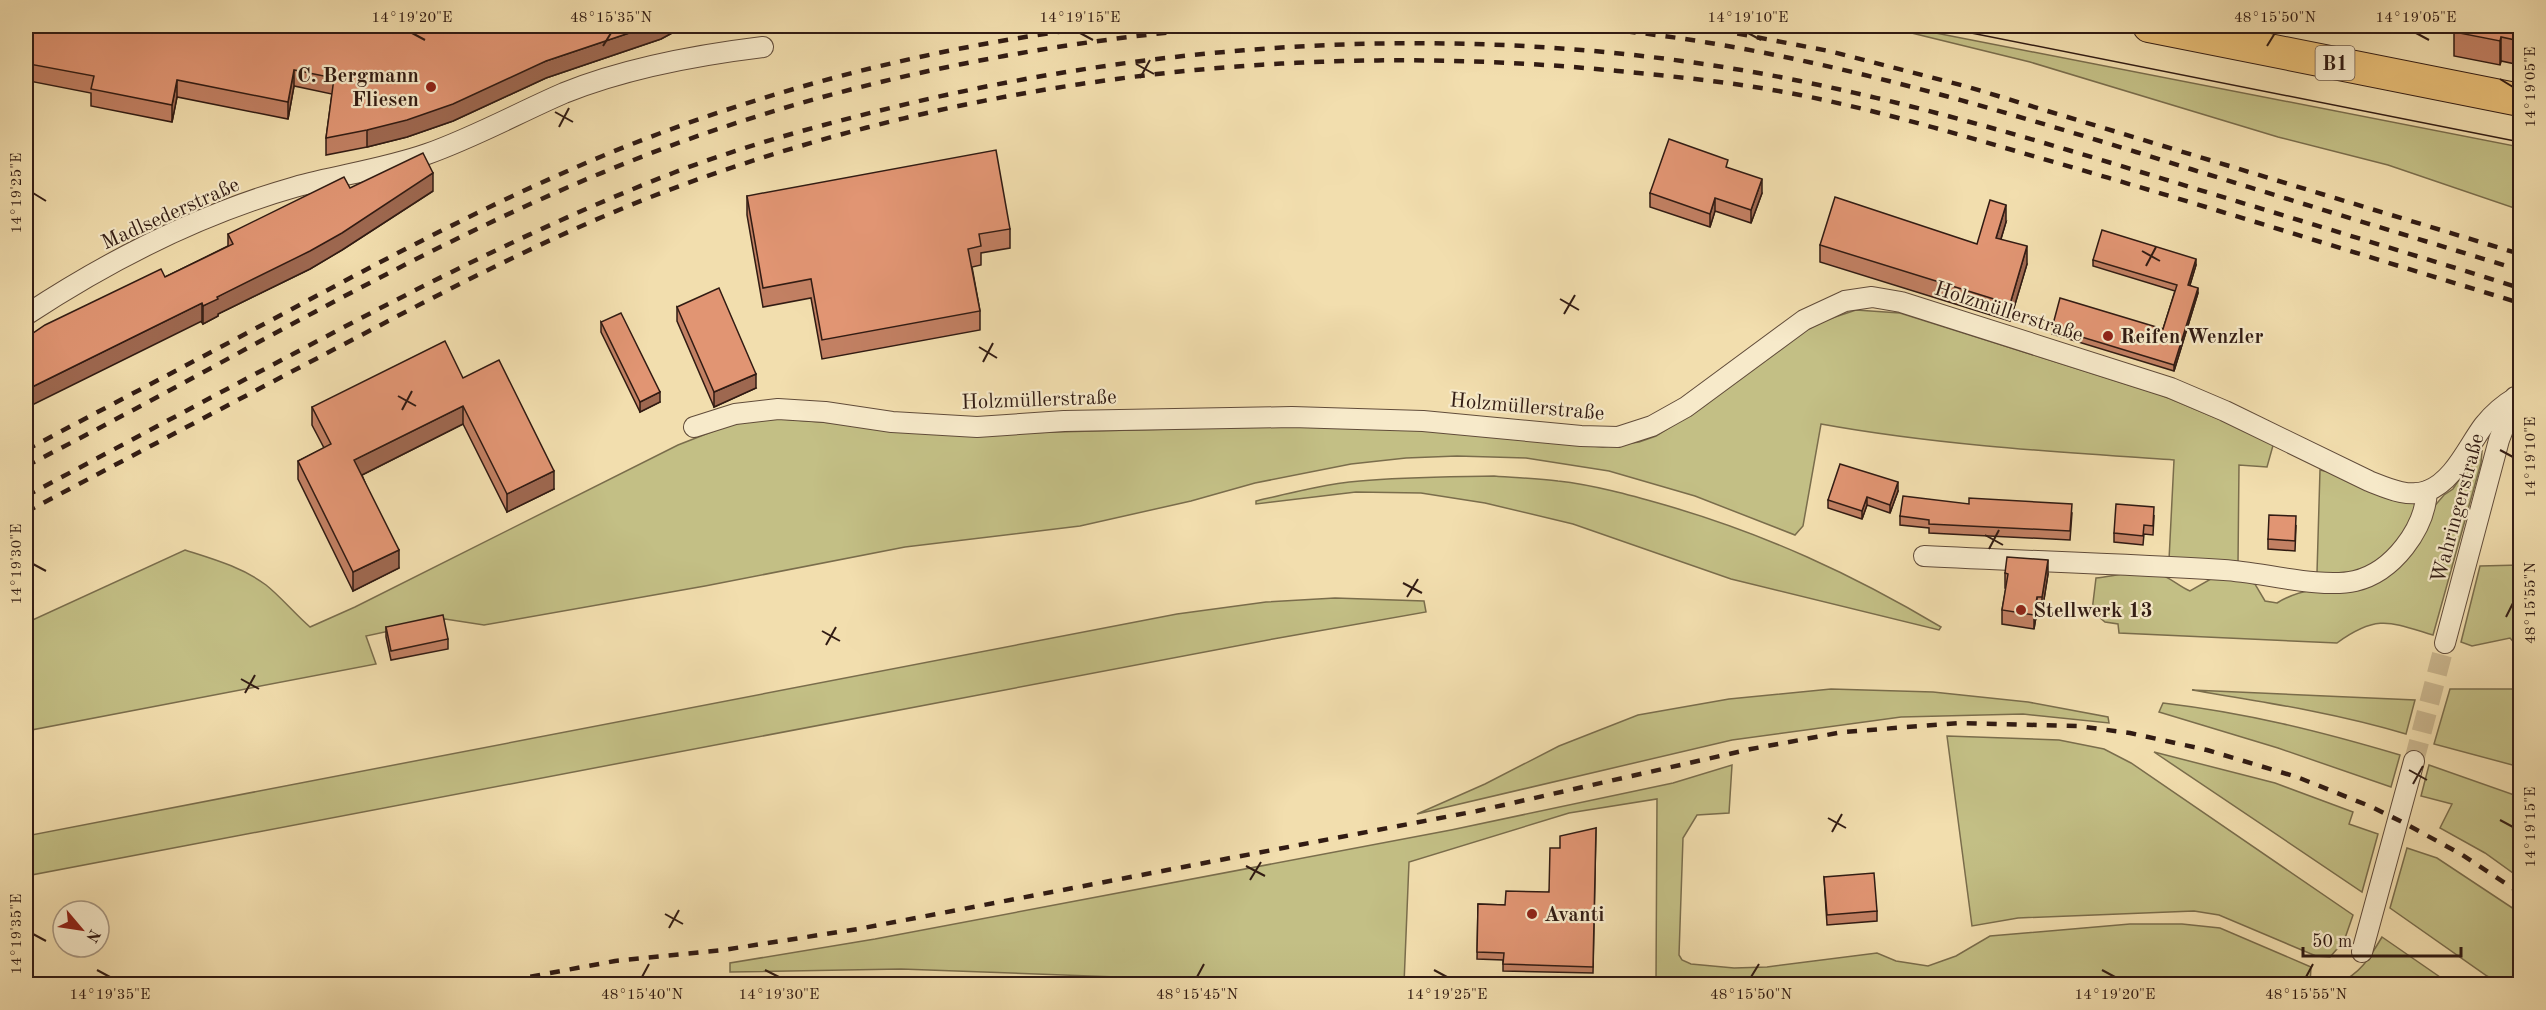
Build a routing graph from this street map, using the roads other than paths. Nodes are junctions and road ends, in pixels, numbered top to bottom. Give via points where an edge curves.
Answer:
1 (2149, 26) edge
2 (763, 48) dead end
3 (2520, 100) edge
4 (26, 315) edge
5 (2519, 394) edge
6 (694, 427) dead end
7 (2427, 491) junction
8 (1924, 556) dead end
9 (2445, 644) tunnel mouth
10 (2414, 761) tunnel mouth
11 (2362, 952) dead end

1 - 3 main road, B1
2 - 4 street, Madlsederstraße via 674,62 608,78 453,145 243,205 87,277
5 - 7 street via 2484,425 2444,481
5 - 9 street, Wahringerstraße via 2499,440
6 - 7 street, Holzmüllerstraße via 735,414 778,409 977,427 1064,421 1292,417 1423,421 1618,437 1652,426 1686,407 1804,320 1845,301 1872,297 1901,302 2171,388 2369,481 2392,490
7 - 8 street via 2426,508 2396,556 2375,573 2354,581 2332,583 2226,570
10 - 11 street

